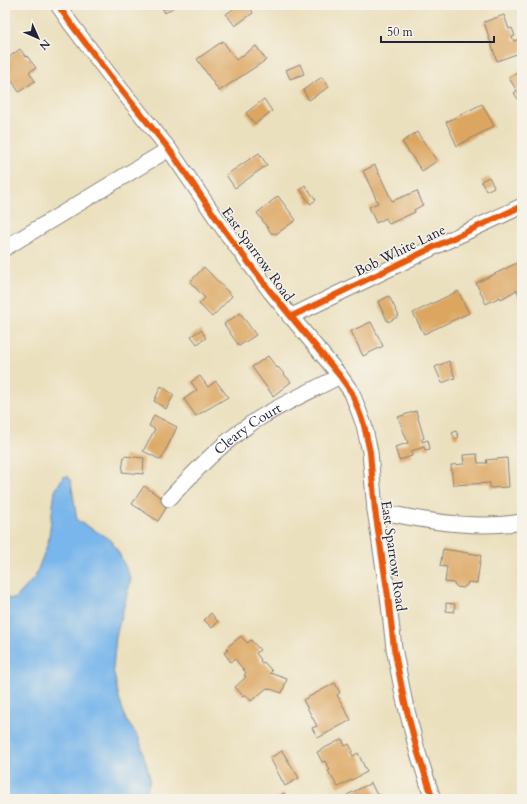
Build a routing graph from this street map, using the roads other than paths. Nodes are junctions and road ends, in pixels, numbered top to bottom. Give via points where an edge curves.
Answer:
1 (58, 5) edge
2 (169, 149) junction
3 (522, 206) edge
4 (5, 248) edge
5 (290, 317) junction
6 (340, 376) junction
7 (169, 499) dead end
8 (375, 510) junction
9 (522, 522) edge
10 (433, 799) edge

1 - 2 street, East Sparrow Road
2 - 4 street
2 - 5 street, East Sparrow Road via 225,231
3 - 5 street, Bob White Lane
5 - 6 street, East Sparrow Road
6 - 7 street, Cleary Court via 264,415 242,430 198,468
6 - 8 street, East Sparrow Road via 352,393 364,425 370,452
8 - 9 street via 446,523 483,525
8 - 10 street, East Sparrow Road via 394,648 404,699

